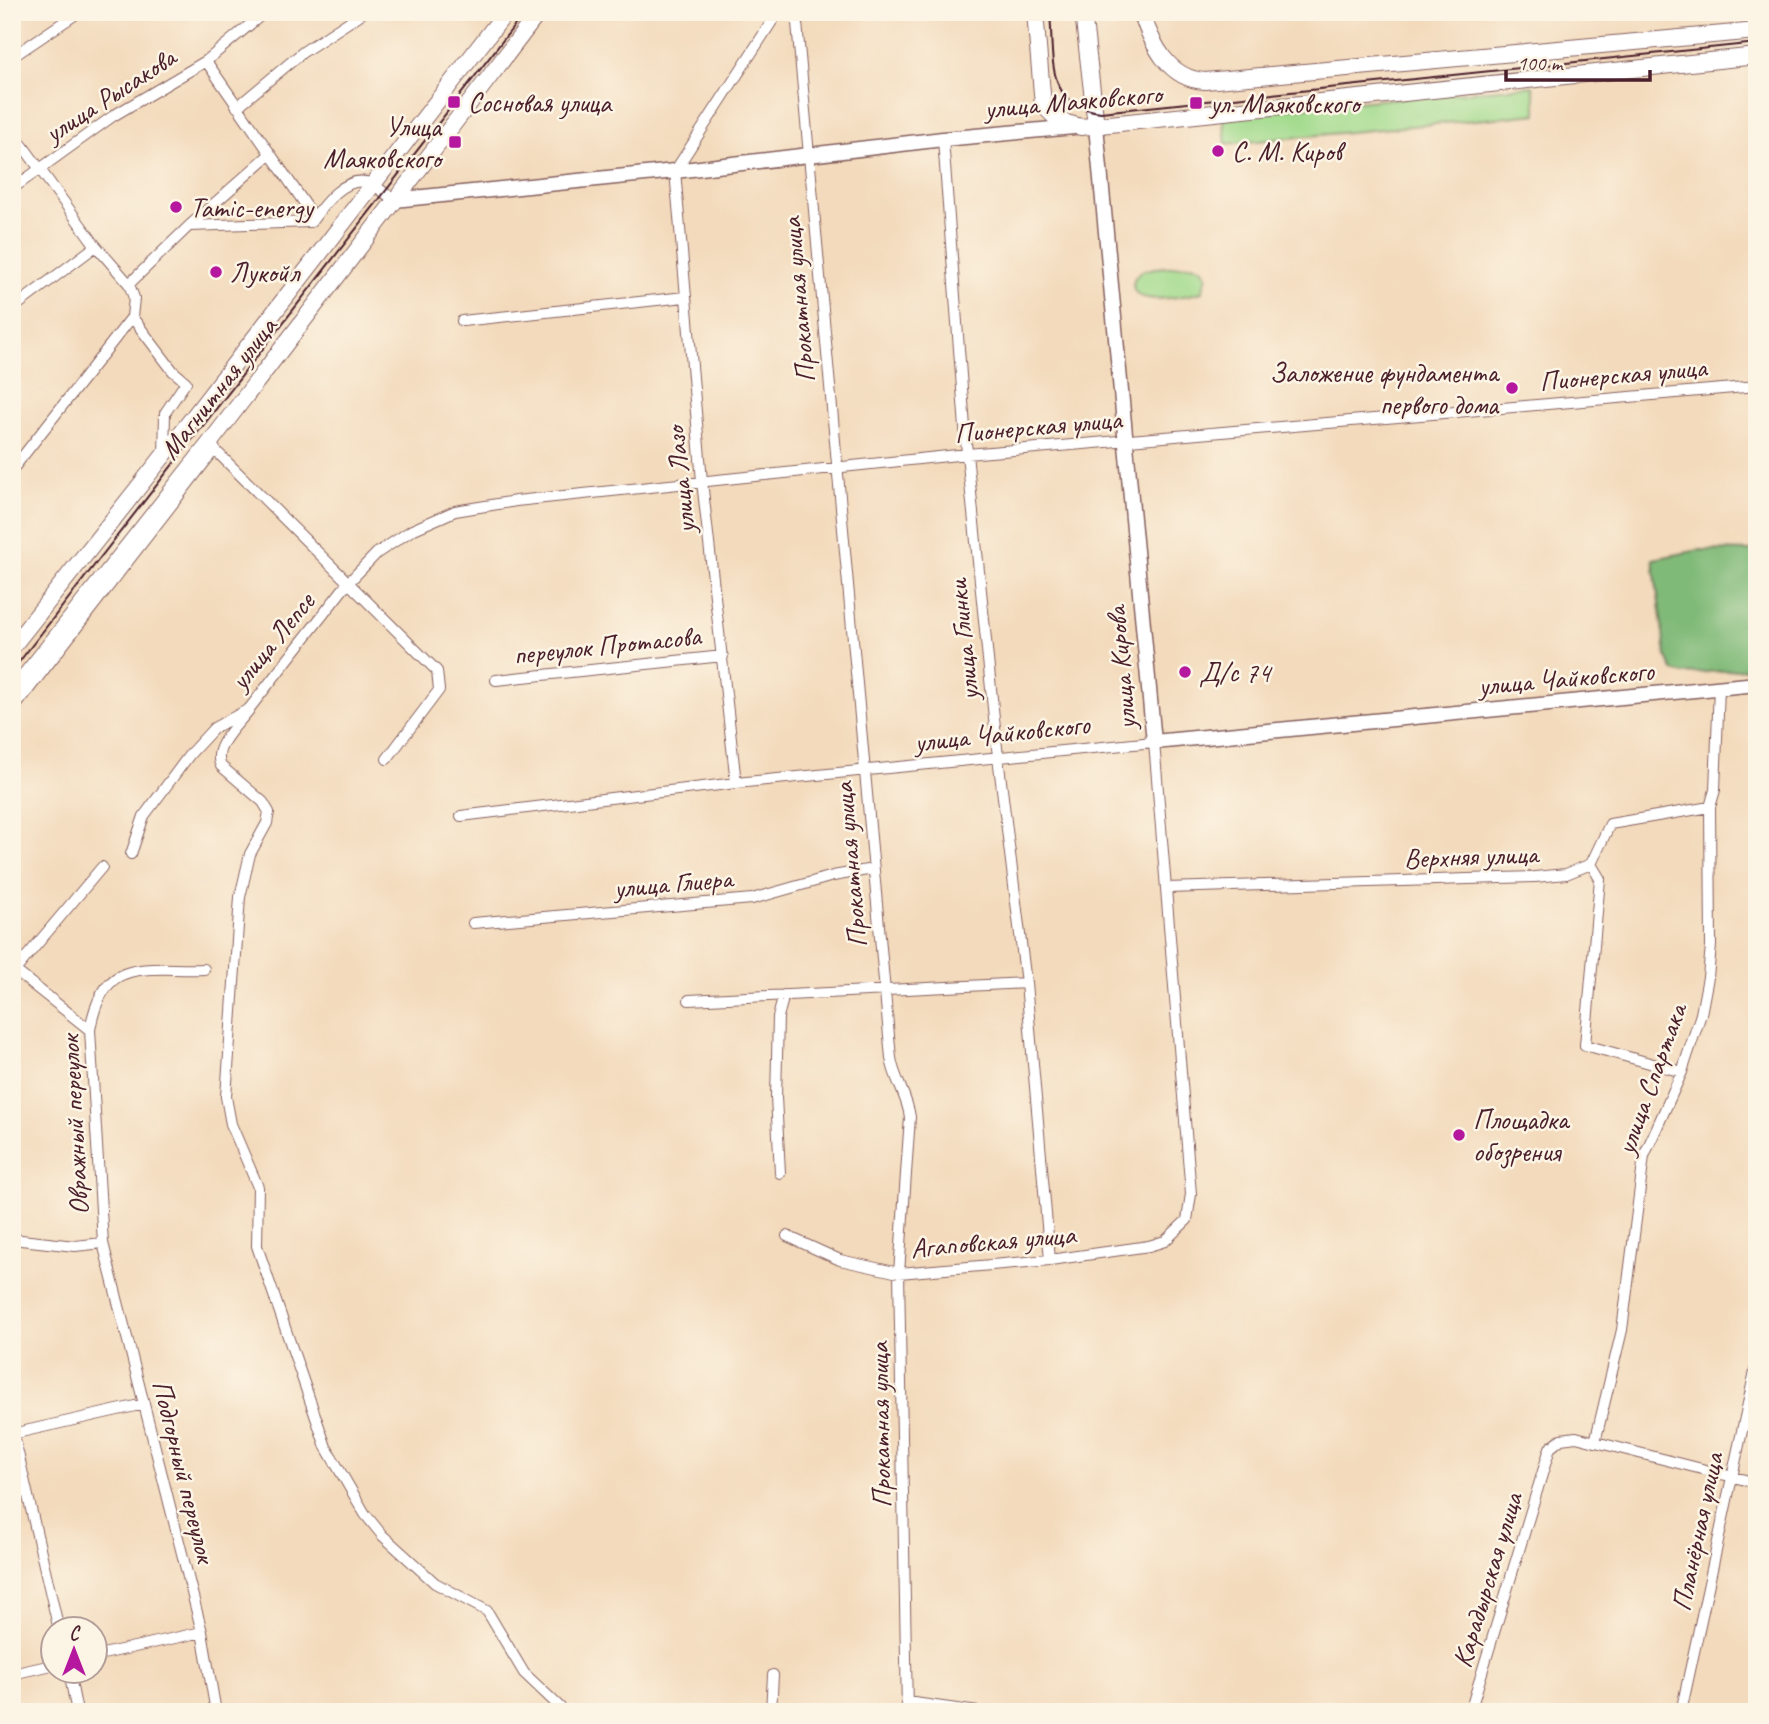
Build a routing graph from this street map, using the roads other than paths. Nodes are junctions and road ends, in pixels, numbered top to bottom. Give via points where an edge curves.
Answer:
1 (79, 12) edge
2 (265, 12) edge
3 (364, 12) edge
4 (506, 12) edge
5 (539, 12) edge
6 (778, 12) edge
7 (796, 12) edge
8 (1035, 12) edge
9 (1083, 12) edge
10 (1141, 12) edge
11 (1757, 31) edge
12 (1757, 56) edge
13 (12, 57) edge
14 (206, 61) junction
15 (237, 107) junction
16 (1088, 126) junction
17 (12, 131) edge
18 (943, 139) junction
19 (269, 155) junction
20 (807, 155) junction
21 (41, 169) junction
22 (675, 171) junction
23 (372, 184) junction
24 (12, 189) edge
25 (394, 200) junction
26 (314, 217) junction
27 (188, 226) junction
28 (96, 246) junction
29 (129, 284) junction
30 (685, 297) junction
31 (12, 309) edge
32 (132, 317) junction
33 (462, 321) dead end
34 (1757, 386) edge
35 (1126, 442) junction
36 (212, 446) junction
37 (967, 454) junction
38 (164, 456) junction
39 (836, 468) junction
40 (12, 470) edge
41 (702, 481) junction
42 (347, 584) junction
43 (12, 647) edge
44 (723, 656) junction
45 (496, 680) dead end
46 (1757, 684) edge
47 (1719, 687) junction
48 (12, 693) edge
49 (249, 709) junction
50 (12, 711) edge
51 (1154, 742) junction
52 (998, 757) junction
53 (387, 759) dead end
54 (865, 771) junction
55 (736, 783) junction
56 (1710, 807) junction
57 (461, 816) dead end
58 (131, 854) dead end
59 (1591, 864) junction
60 (102, 867) dead end
61 (873, 869) junction
62 (1167, 888) junction
63 (472, 923) dead end
64 (204, 969) dead end
65 (13, 971) edge
66 (1026, 983) junction
67 (884, 991) junction
68 (784, 995) junction
69 (689, 1000) dead end
70 (90, 1030) junction
71 (1682, 1072) junction
72 (780, 1173) dead end
73 (1190, 1207) joint
74 (787, 1236) dead end
75 (12, 1239) edge
76 (103, 1243) junction
77 (1050, 1260) junction
78 (899, 1273) junction
79 (1757, 1362) edge
80 (144, 1405) junction
81 (13, 1432) edge
82 (1595, 1442) junction
83 (1733, 1479) junction
84 (1757, 1483) edge
85 (56, 1616) edge
86 (202, 1632) junction
87 (108, 1653) edge
88 (38, 1668) edge
89 (12, 1674) edge
90 (773, 1675) dead end
91 (72, 1686) edge
92 (907, 1707) edge
93 (77, 1712) edge
94 (216, 1712) edge
95 (565, 1712) edge
96 (771, 1712) edge
97 (978, 1712) edge
98 (1470, 1712) edge
99 (1681, 1712) edge

1 - 13 street
2 - 14 street, улица Рысакова
3 - 15 street via 303,52
4 - 23 main road, Магнитная улица
5 - 25 main road, Магнитная улица
6 - 22 street
7 - 20 street, Прокатная улица
8 - 16 main road via 1043,105 1059,121
9 - 16 main road
10 - 11 main road, улица Маяковского via 1167,64 1191,80 1205,81
12 - 16 main road, улица Маяковского
14 - 15 street
14 - 21 street, улица Рысакова via 113,116
15 - 19 street
16 - 18 main road, улица Маяковского
16 - 35 main road, улица Кирова
17 - 21 street
18 - 20 main road, улица Маяковского
18 - 37 street, улица Глинки
19 - 26 street
19 - 27 street
20 - 22 main road, улица Маяковского
20 - 39 street, Прокатная улица
21 - 24 street, улица Рысакова
21 - 28 street
22 - 25 main road, улица Маяковского
22 - 30 street, улица Лазо
23 - 25 street
23 - 26 street via 358,181 342,187
23 - 38 main road, Магнитная улица
25 - 36 main road, Магнитная улица
26 - 27 street via 311,222
27 - 29 street
28 - 29 street
28 - 31 street
29 - 32 street via 134,298
30 - 33 street
30 - 41 street, улица Лазо
32 - 38 street via 186,382 165,413
32 - 40 street
34 - 35 street, Пионерская улица
35 - 37 street, Пионерская улица
35 - 51 main road, улица Кирова
36 - 42 street
36 - 48 main road, Магнитная улица
36 - 50 street
37 - 39 street, Пионерская улица
37 - 52 street, улица Глинки
38 - 43 main road, Магнитная улица
39 - 41 street, Пионерская улица
39 - 54 street, Прокатная улица
41 - 42 street, Пионерская улица via 455,511 412,530 377,553
41 - 44 street, улица Лазо
42 - 49 street, улица Лепсе
42 - 53 street via 440,677 439,690
44 - 45 street, переулок Протасова
44 - 55 street, улица Лазо
46 - 47 main road, улица Чайковского
47 - 51 main road, улица Чайковского
47 - 56 street, улица Спартака via 1715,790
49 - 58 street, улица Лепсе via 214,728 190,754 144,817
49 - 95 street via 217,758 269,812 250,855 240,897 226,1097 231,1124 258,1187 257,1246 326,1447 365,1514 435,1583 487,1611 524,1673
51 - 52 street, улица Чайковского
51 - 62 street, улица Кирова
52 - 54 street, улица Чайковского
52 - 66 street, улица Глинки
54 - 55 street, улица Чайковского
54 - 61 street, Прокатная улица
55 - 57 street, улица Чайковского
56 - 59 street via 1610,824
56 - 71 street, улица Спартака via 1710,957 1701,1014
59 - 62 street, Верхняя улица via 1566,874 1535,877
59 - 71 street via 1600,879 1585,1045
60 - 65 street
61 - 63 street, улица Глиера via 752,899
61 - 67 street, Прокатная улица
62 - 73 street, улица Кирова
64 - 70 street, Овражный переулок via 129,971 113,977 94,1007
65 - 70 street
66 - 67 street
66 - 77 street, улица Глинки
67 - 68 street
67 - 78 street, Прокатная улица via 892,1068 905,1094 909,1117
68 - 69 street
68 - 72 street via 778,1017 776,1097
70 - 76 street, Овражный переулок
71 - 82 street, улица Спартака via 1644,1156 1622,1330
73 - 77 street, Агаповская улица via 1177,1232 1155,1245
74 - 78 street, Агаповская улица via 840,1260
75 - 76 street via 75,1246
76 - 80 street, Подгорный переулок
77 - 78 street, Агаповская улица
78 - 92 street, Прокатная улица
79 - 83 street, Планёрная улица
80 - 81 street
80 - 86 street, Подгорный переулок
81 - 85 street
82 - 83 street
82 - 98 street, Карадырская улица via 1576,1437 1561,1439 1550,1448
83 - 84 street
83 - 99 street, Планёрная улица
86 - 87 street
86 - 94 street, Подгорный переулок
88 - 89 street
90 - 96 street
91 - 93 street
92 - 97 street

